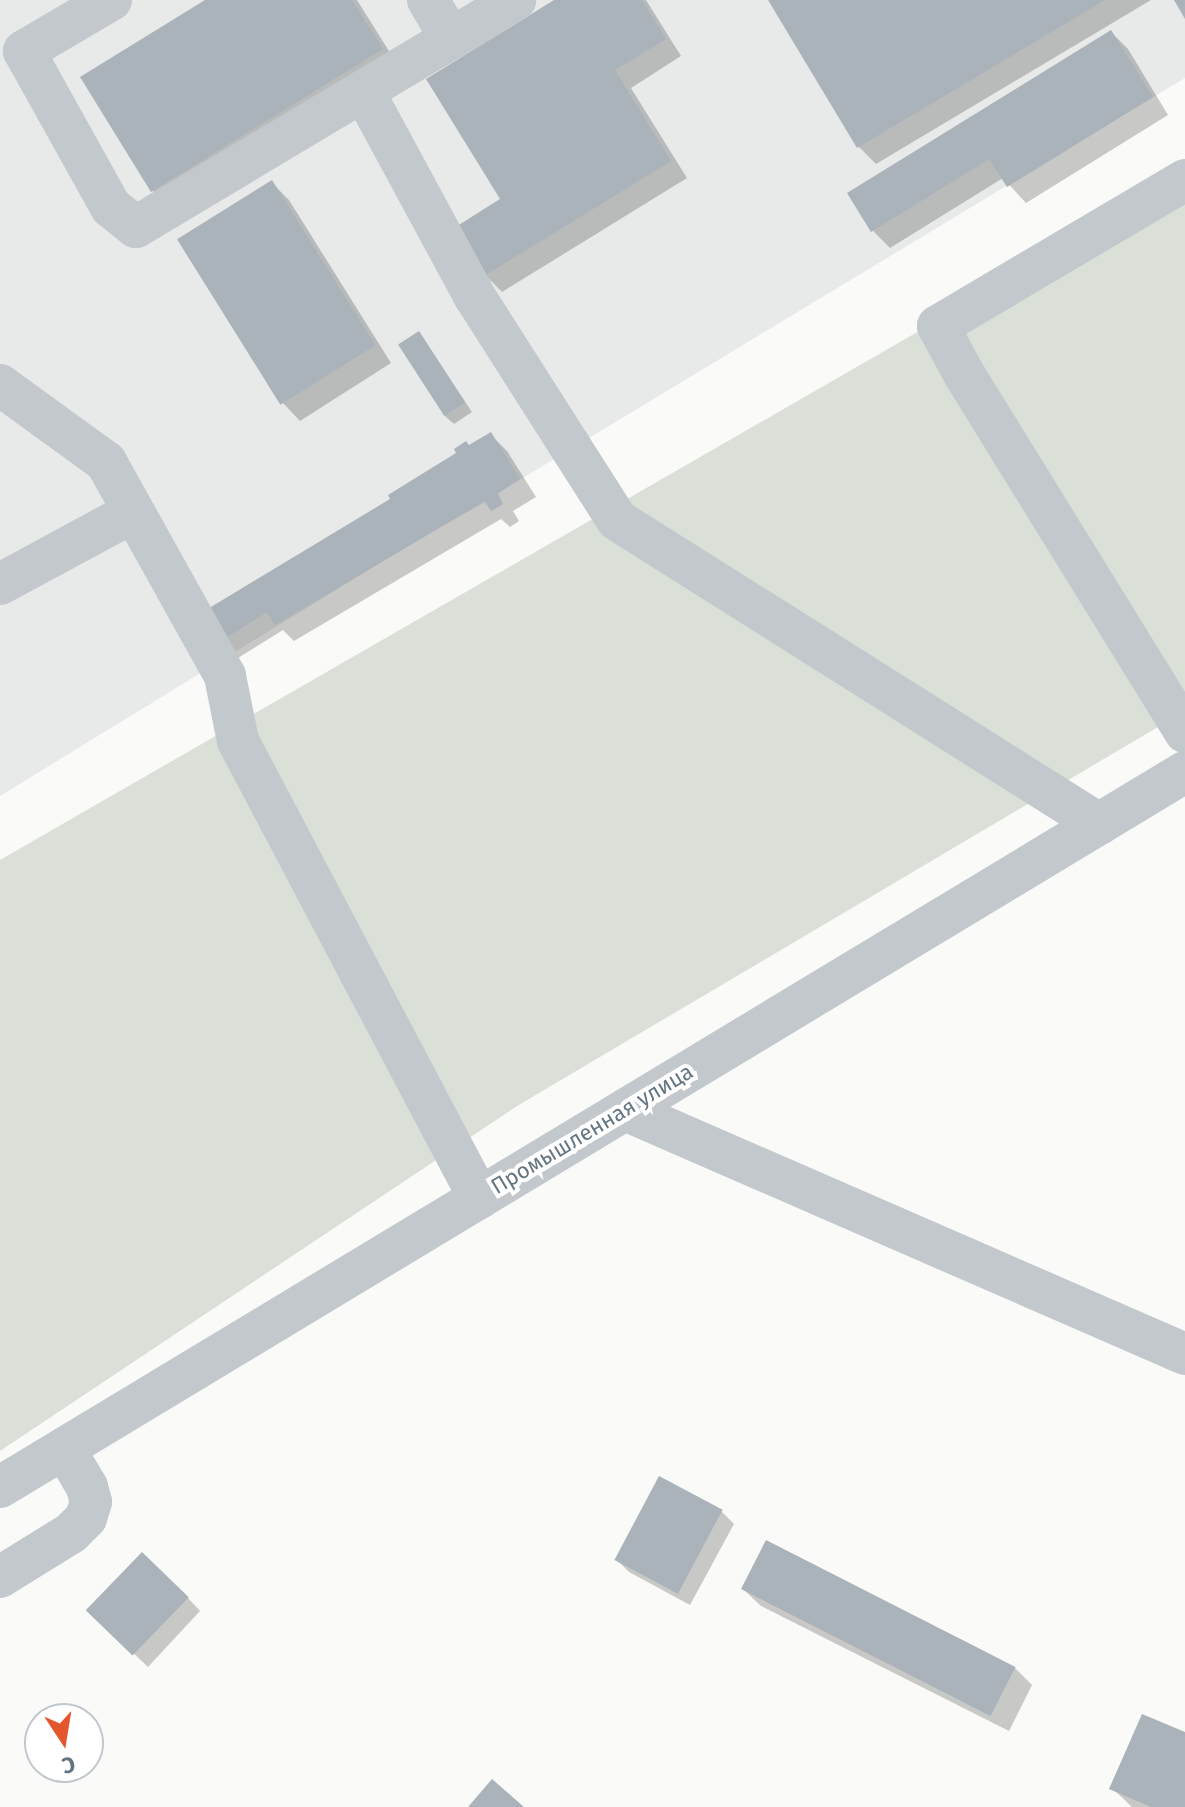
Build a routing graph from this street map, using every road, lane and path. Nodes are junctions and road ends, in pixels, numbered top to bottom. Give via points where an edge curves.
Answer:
1 (111, 0) edge
2 (428, 0) edge
3 (515, 0) edge
4 (451, 39) junction
5 (364, 92) junction
6 (1185, 180) edge
7 (0, 385) edge
8 (133, 512) junction
9 (0, 584) edge
10 (1185, 732) edge
11 (1185, 772) edge
12 (1099, 824) junction
13 (625, 1110) junction
14 (479, 1198) junction
15 (1185, 1354) edge
16 (64, 1448) junction
17 (0, 1487) edge
18 (0, 1577) edge

1 - 5 street via 24,51 111,207 136,227
2 - 4 street
3 - 4 street
4 - 5 street
5 - 12 street via 475,297 617,520
6 - 10 street via 938,326
7 - 8 street via 106,462
8 - 9 street
8 - 14 street via 225,676 238,741
11 - 12 street, Промышленная улица
12 - 13 street, Промышленная улица
13 - 14 street, Промышленная улица
13 - 15 street
14 - 16 street, Промышленная улица
16 - 17 street, Промышленная улица
16 - 18 street via 87,1487 91,1502 86,1518

